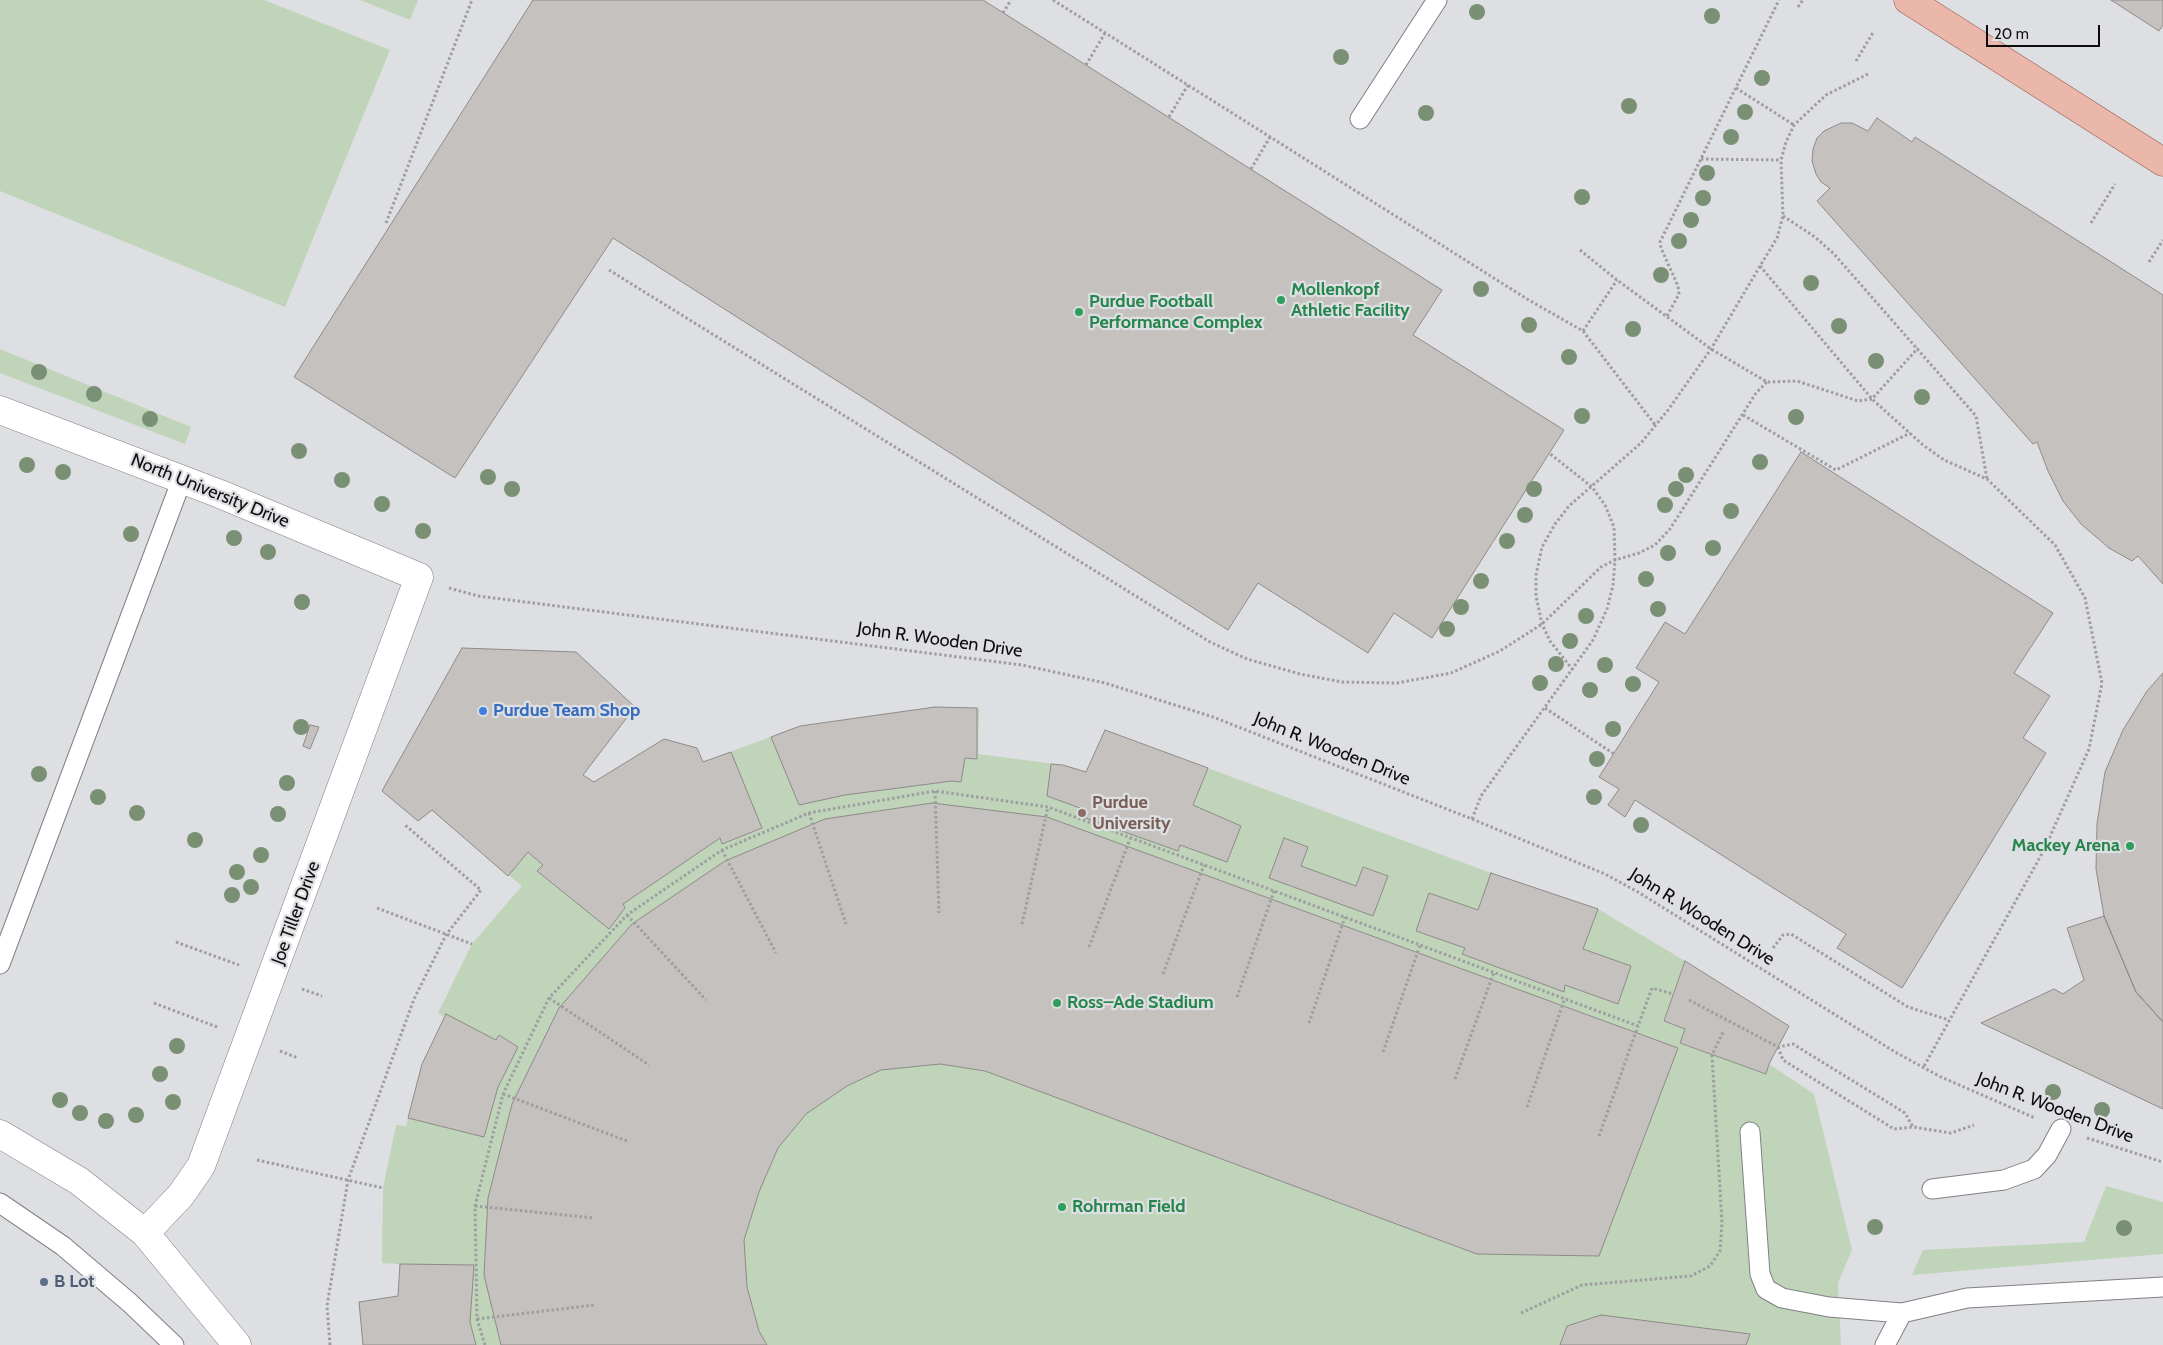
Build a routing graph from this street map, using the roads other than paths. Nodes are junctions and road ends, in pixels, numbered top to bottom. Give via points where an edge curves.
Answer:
1 (1436, 0) edge
2 (1908, 0) edge
3 (1360, 119) dead end
4 (2163, 162) edge
5 (0, 410) edge
6 (182, 479) junction
7 (419, 577) joint
8 (0, 964) edge
9 (2061, 1129) road end
10 (1750, 1132) dead end
11 (0, 1134) edge
12 (1932, 1188) dead end
13 (0, 1203) edge
14 (145, 1233) junction
15 (2163, 1287) edge
16 (1902, 1313) junction
17 (174, 1345) edge
18 (237, 1345) edge
19 (1885, 1345) edge

1 - 3 lane
2 - 4 main road
5 - 6 street, North University Drive
6 - 7 street, North University Drive
6 - 8 lane
7 - 14 street, Joe Tiller Drive via 201,1166 181,1195
9 - 12 lane via 2047,1155 2034,1169 2004,1180
10 - 16 lane via 1760,1274 1766,1289 1782,1298 1829,1307
11 - 14 street via 79,1181
13 - 17 lane via 63,1246
14 - 18 street
15 - 16 lane via 1968,1298
16 - 19 lane

